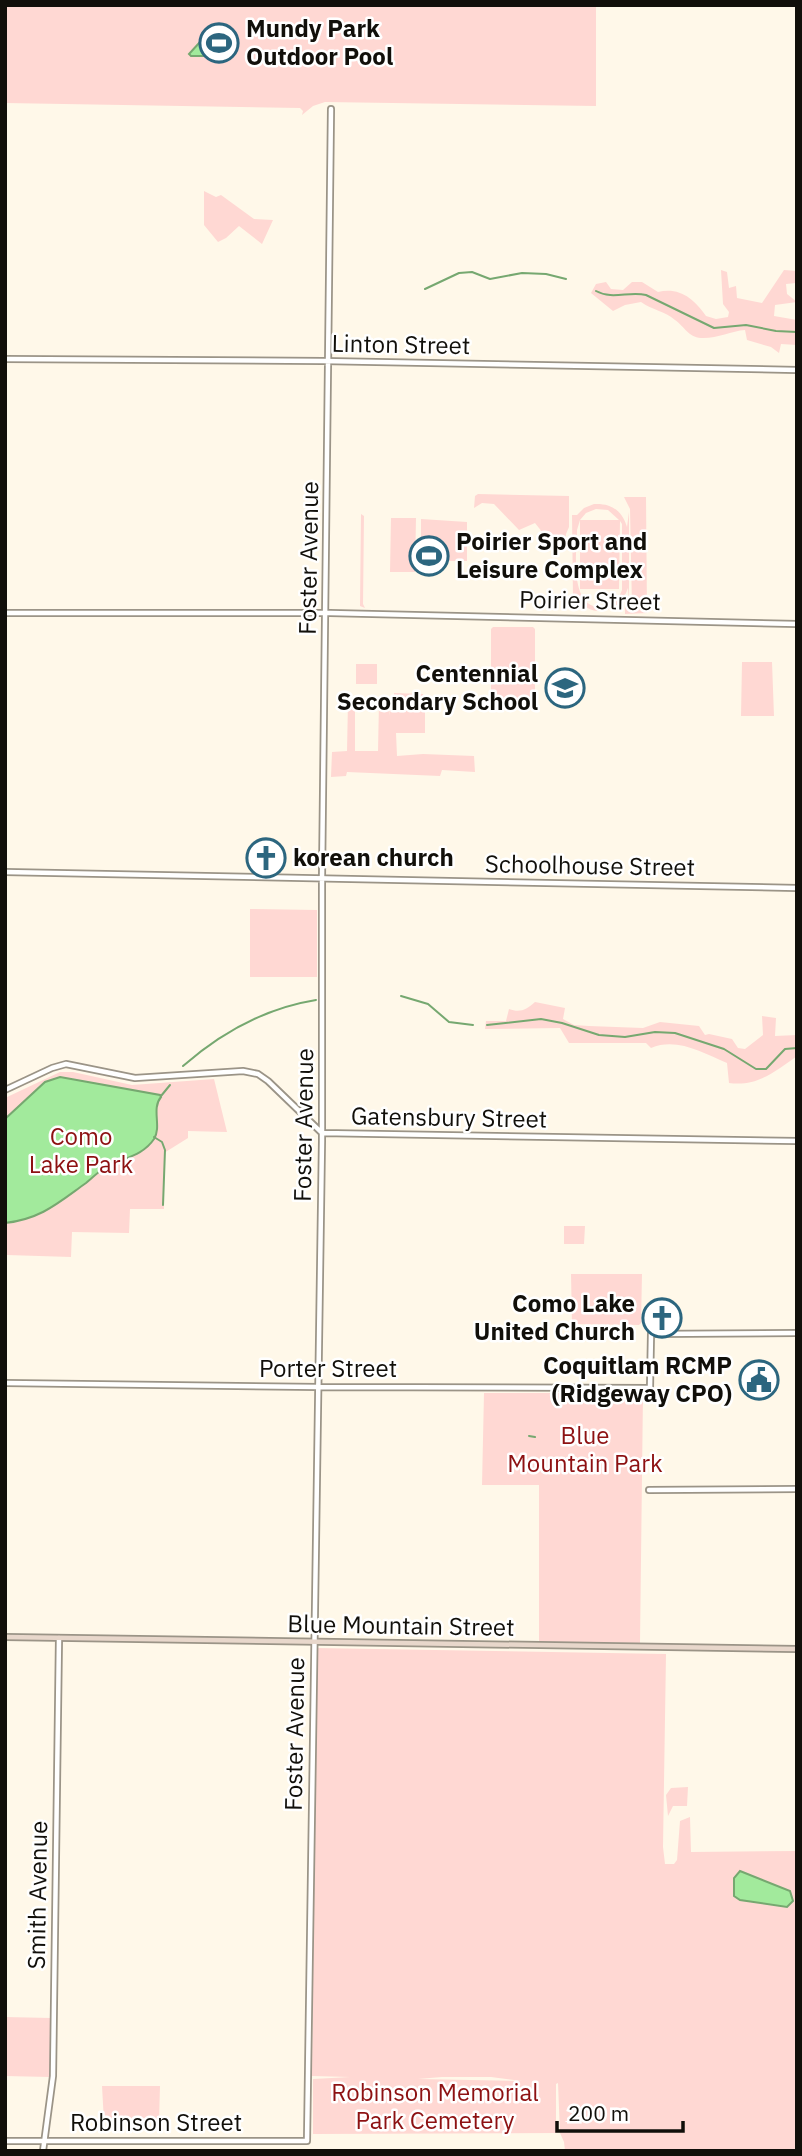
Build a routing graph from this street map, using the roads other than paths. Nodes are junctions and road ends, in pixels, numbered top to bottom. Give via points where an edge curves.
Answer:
1 (331, 109) dead end
2 (5, 359) edge
3 (328, 361) junction
4 (797, 370) edge
5 (326, 613) junction
6 (5, 614) edge
7 (797, 624) edge
8 (5, 872) edge
9 (322, 878) junction
10 (797, 888) edge
11 (5, 1090) edge
12 (322, 1133) junction
13 (797, 1141) edge
14 (797, 1333) edge
15 (5, 1382) edge
16 (318, 1387) junction
17 (797, 1489) edge
18 (649, 1490) dead end
19 (5, 1637) edge
20 (59, 1638) junction
21 (314, 1643) junction
22 (797, 1649) edge
23 (44, 2140) junction
24 (5, 2141) edge
25 (307, 2141) joint
26 (43, 2151) edge

1 - 3 street, Foster Avenue
2 - 3 street, Linton Street
3 - 4 street, Linton Street
3 - 5 street, Foster Avenue
5 - 6 street, Poirier Street
5 - 7 street, Poirier Street
5 - 9 street, Foster Avenue
8 - 9 street, Schoolhouse Street
9 - 10 street, Schoolhouse Street
9 - 12 street, Foster Avenue
11 - 12 street, Gatensbury Street via 66,1064 135,1078 246,1071 268,1081
12 - 13 street, Gatensbury Street
12 - 16 street, Foster Avenue
14 - 16 street, Porter Street via 651,1334 650,1388
15 - 16 street, Porter Street
16 - 21 street, Foster Avenue
17 - 18 street
19 - 20 main road, Blue Mountain Street
20 - 21 main road, Blue Mountain Street
20 - 23 street, Smith Avenue via 53,2076
21 - 22 main road, Blue Mountain Street
21 - 25 street, Foster Avenue
23 - 24 street, Robinson Street
23 - 25 street, Robinson Street
23 - 26 street, Smith Avenue

